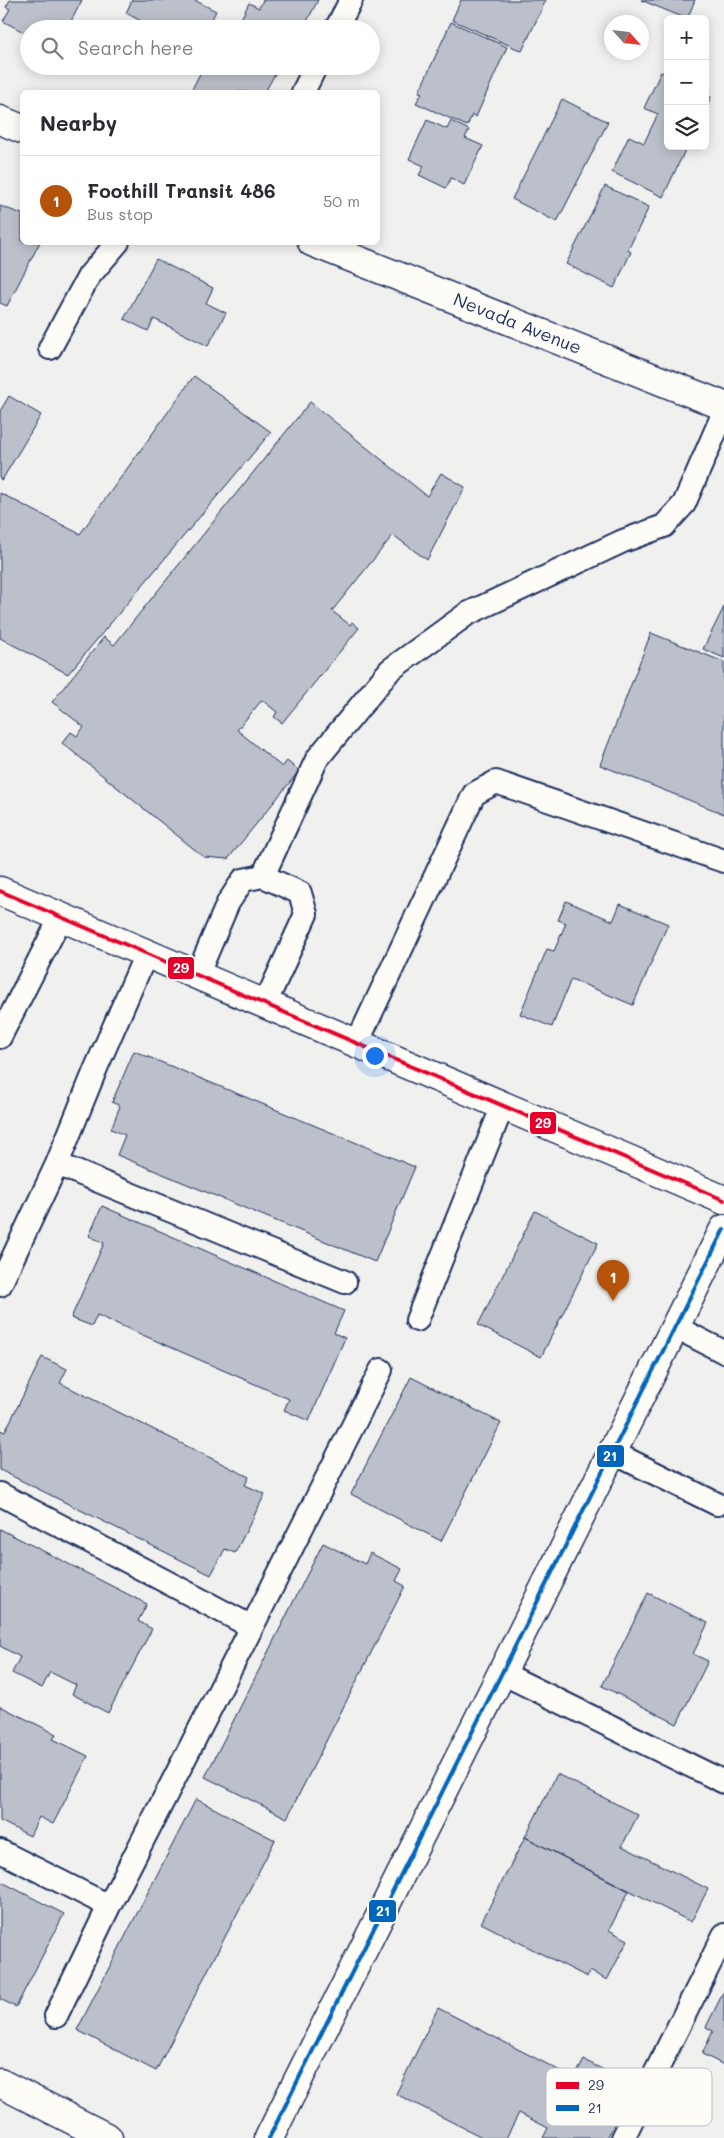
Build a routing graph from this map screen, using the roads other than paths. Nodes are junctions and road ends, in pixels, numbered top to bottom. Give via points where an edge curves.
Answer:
1 (351, 0) edge
2 (341, 20) edge
3 (312, 75) edge
4 (304, 90) edge
5 (0, 120) edge
6 (20, 128) edge
7 (115, 245) edge
8 (320, 245) edge
9 (50, 348) dead end
10 (724, 406) edge
11 (724, 412) edge
12 (724, 861) edge
13 (263, 876) junction
14 (0, 891) edge
15 (61, 917) junction
16 (146, 954) junction
17 (197, 976) junction
18 (265, 1004) junction
19 (0, 1037) edge
20 (357, 1043) junction
21 (502, 1105) junction
22 (58, 1164) junction
23 (724, 1200) edge
24 (724, 1229) edge
25 (345, 1282) dead end
26 (0, 1285) edge
27 (417, 1320) dead end
28 (675, 1327) junction
29 (724, 1352) edge
30 (381, 1370) dead end
31 (612, 1452) junction
32 (0, 1494) edge
33 (722, 1501) edge
34 (252, 1627) junction
35 (502, 1672) junction
36 (724, 1782) edge
37 (0, 1851) edge
38 (109, 1906) junction
39 (724, 1935) edge
40 (56, 2016) dead end
41 (658, 2068) edge
42 (0, 2083) edge
43 (629, 2126) edge
44 (108, 2138) edge
45 (269, 2138) edge
46 (623, 2138) edge

1 - 2 lane
3 - 4 lane
5 - 6 main road
7 - 9 lane via 89,276
8 - 10 main road, Nevada Avenue
11 - 13 lane via 684,504 664,526 623,541 467,614 390,670 317,759
12 - 20 lane via 496,782 474,794
13 - 17 lane via 243,880 228,903
13 - 18 lane via 300,894 306,914
14 - 15 main road
15 - 16 main road
15 - 19 lane
16 - 17 main road
16 - 22 lane
17 - 18 main road
18 - 20 main road
20 - 21 main road
21 - 23 main road
21 - 27 lane
22 - 25 lane
22 - 26 lane
24 - 28 main road
28 - 29 lane
28 - 31 main road
30 - 34 lane
31 - 33 lane
31 - 35 main road
32 - 34 lane
34 - 38 lane
35 - 36 lane
35 - 45 main road
37 - 38 lane
38 - 40 lane
39 - 41 lane
42 - 44 main road
43 - 46 lane

